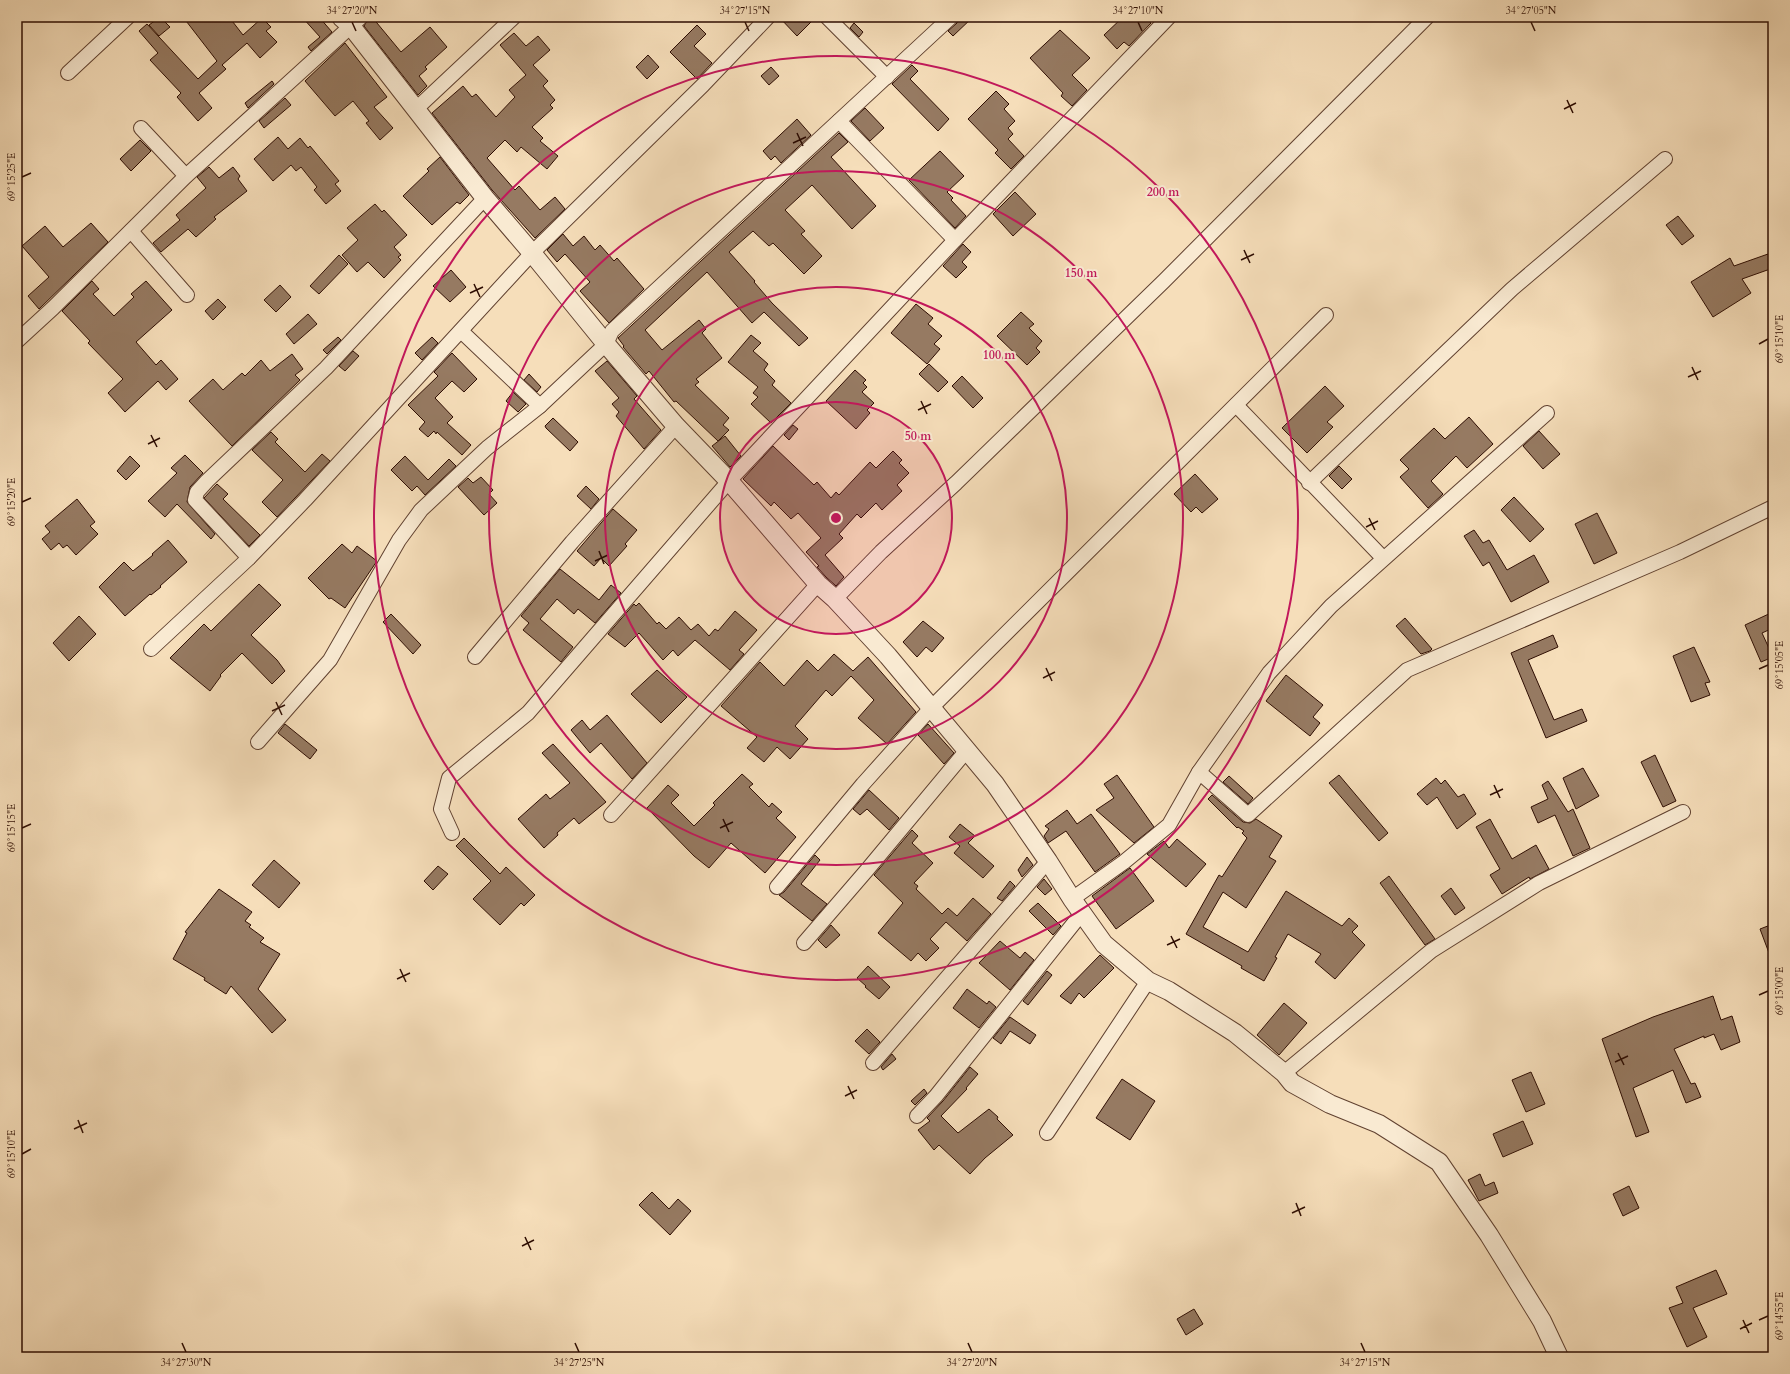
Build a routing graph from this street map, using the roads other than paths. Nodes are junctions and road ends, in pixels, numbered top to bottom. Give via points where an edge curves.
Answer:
1 (128, 17) edge
2 (514, 17) edge
3 (768, 17) edge
4 (826, 17) edge
5 (951, 17) edge
6 (1169, 17) edge
7 (1427, 17) edge
8 (351, 20) edge
9 (68, 73) dead end
10 (887, 77) junction
11 (416, 109) junction
12 (839, 121) junction
13 (141, 128) dead end
14 (1665, 159) dead end
15 (186, 176) junction
16 (485, 198) junction
17 (131, 231) junction
18 (955, 240) junction
19 (532, 253) junction
20 (187, 295) dead end
21 (1326, 315) dead end
22 (461, 331) junction
23 (17, 340) edge
24 (606, 344) junction
25 (1236, 405) junction
26 (540, 406) junction
27 (1547, 413) dead end
28 (676, 426) junction
29 (729, 481) junction
30 (1309, 483) junction
31 (1773, 507) edge
32 (249, 558) junction
33 (1383, 558) junction
34 (818, 584) junction
35 (835, 599) junction
36 (150, 649) dead end
37 (475, 657) dead end
38 (931, 708) junction
39 (258, 742) dead end
40 (967, 750) junction
41 (1199, 772) junction
42 (1683, 812) dead end
43 (611, 815) dead end
44 (452, 833) dead end
45 (1048, 861) junction
46 (777, 887) dead end
47 (1077, 906) junction
48 (804, 943) dead end
49 (1148, 981) junction
50 (873, 1063) dead end
51 (1284, 1073) junction
52 (918, 1116) dead end
53 (1047, 1133) dead end
54 (1559, 1357) edge

1 - 9 street
2 - 11 street
3 - 19 street via 703,85
4 - 10 street
5 - 10 street
6 - 18 street
7 - 35 street via 1159,286
8 - 11 street
8 - 15 street
10 - 12 street
11 - 16 street
12 - 18 street
12 - 24 street via 612,331
13 - 15 street
14 - 30 street via 1512,289
15 - 17 street
16 - 19 street
16 - 32 street via 326,368 197,492 195,500
17 - 20 street
17 - 23 street
18 - 29 street
19 - 22 street
19 - 24 street
21 - 25 street
22 - 26 street
22 - 32 street via 306,500
24 - 26 street
24 - 28 street
25 - 30 street
25 - 38 street
26 - 39 street via 488,448 421,510 399,540 330,660
27 - 33 street
28 - 29 street
28 - 37 street via 572,542
29 - 34 street
29 - 44 street via 528,713 449,778 441,809
30 - 33 street
31 - 41 street via 1680,552 1406,670 1248,815
32 - 36 street
33 - 41 street via 1331,606 1269,673
34 - 35 street
34 - 43 street
35 - 38 street via 888,656
38 - 40 street
38 - 46 street
40 - 45 street via 995,784
40 - 48 street
41 - 47 street via 1169,825
42 - 51 street via 1539,883 1431,951
45 - 47 street
45 - 50 street
47 - 49 street via 1104,944
47 - 52 street via 936,1096
49 - 51 street via 1169,991 1235,1033
49 - 53 street
51 - 54 street via 1292,1083 1330,1104 1379,1124 1439,1162 1489,1235 1542,1321

